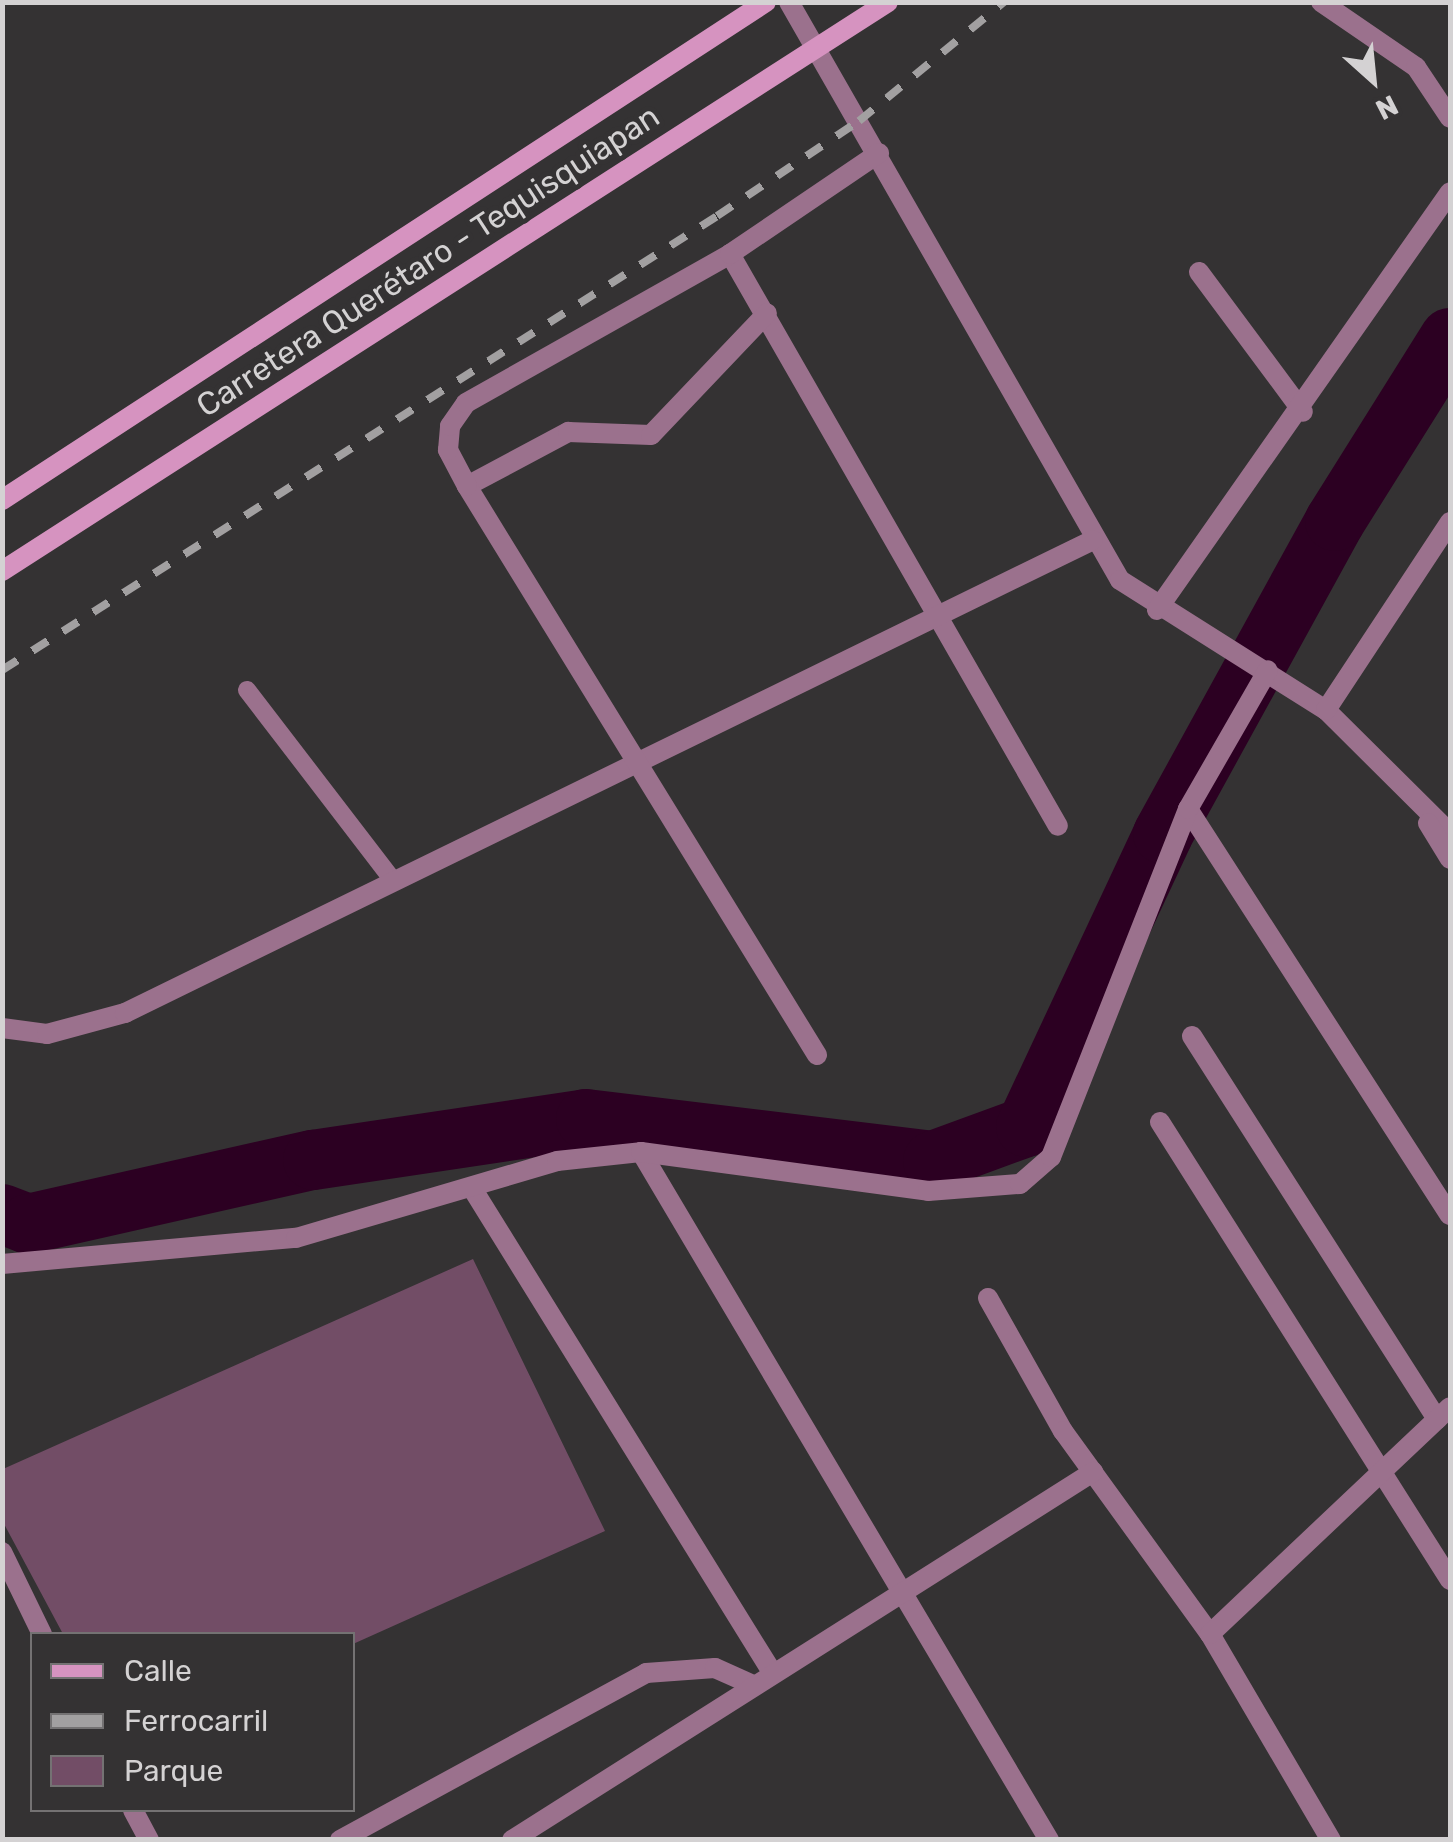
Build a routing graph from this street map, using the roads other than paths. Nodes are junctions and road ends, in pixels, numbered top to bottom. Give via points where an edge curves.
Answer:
1 (766, 2) edge
2 (789, 2) edge
3 (888, 2) edge
4 (1321, 2) edge
5 (816, 53) junction
6 (1450, 118) edge
7 (879, 153) junction
8 (1450, 192) edge
9 (730, 254) junction
10 (1198, 272) dead end
11 (767, 313) junction
12 (1303, 412) junction
13 (467, 486) junction
14 (2, 500) edge
15 (1450, 522) edge
16 (1093, 540) junction
17 (2, 572) edge
18 (940, 613) junction
19 (1165, 615) junction
20 (1264, 668) junction
21 (247, 690) dead end
22 (1326, 710) junction
23 (640, 764) junction
24 (1405, 784) junction
25 (1188, 809) junction
26 (1058, 826) dead end
27 (1450, 834) edge
28 (1450, 860) edge
29 (393, 880) junction
30 (2, 1028) edge
31 (1192, 1036) dead end
32 (818, 1055) dead end
33 (1160, 1122) dead end
34 (641, 1152) junction
35 (472, 1188) junction
36 (1450, 1215) edge
37 (2, 1264) edge
38 (988, 1298) dead end
39 (1444, 1413) edge
40 (1381, 1471) junction
41 (1093, 1472) junction
42 (2, 1552) edge
43 (1450, 1580) edge
44 (906, 1594) junction
45 (41, 1632) edge
46 (1210, 1634) junction
47 (772, 1672) junction
48 (753, 1685) junction
49 (134, 1812) edge
50 (148, 1840) edge
51 (340, 1840) edge
52 (512, 1840) edge
53 (1049, 1840) edge
54 (1331, 1840) edge

1 - 14 main road, Carretera Querétaro - Tequisquiapan
2 - 5 street
3 - 5 main road, Carretera Querétaro - Tequisquiapan
4 - 6 street via 1416,68
5 - 7 street
5 - 17 main road, Carretera Querétaro - Tequisquiapan
7 - 9 street
7 - 16 street
8 - 12 street
9 - 11 street
9 - 13 street via 466,404 450,426 448,450
10 - 12 street
11 - 13 street via 651,434 568,432
11 - 18 street
12 - 19 street
13 - 23 street
15 - 22 street
16 - 18 street
16 - 19 street via 1120,580
18 - 23 street
18 - 26 street
19 - 20 street
20 - 22 street
20 - 25 street
21 - 29 lane
22 - 24 street
23 - 29 street
23 - 32 street
24 - 27 street
24 - 28 street
25 - 34 street via 1074,1108 1051,1158 1020,1184 928,1191
25 - 36 street
29 - 30 street via 125,1013 48,1034
31 - 39 street
33 - 40 street
34 - 35 street via 556,1160
34 - 44 street
35 - 37 street via 296,1238
35 - 47 street
38 - 41 street
39 - 40 street
40 - 43 street
40 - 46 street
41 - 44 street
41 - 46 street
42 - 45 street
44 - 47 street
44 - 53 street
46 - 54 street
47 - 48 street
48 - 51 street via 716,1668 646,1674
48 - 52 street
49 - 50 street

